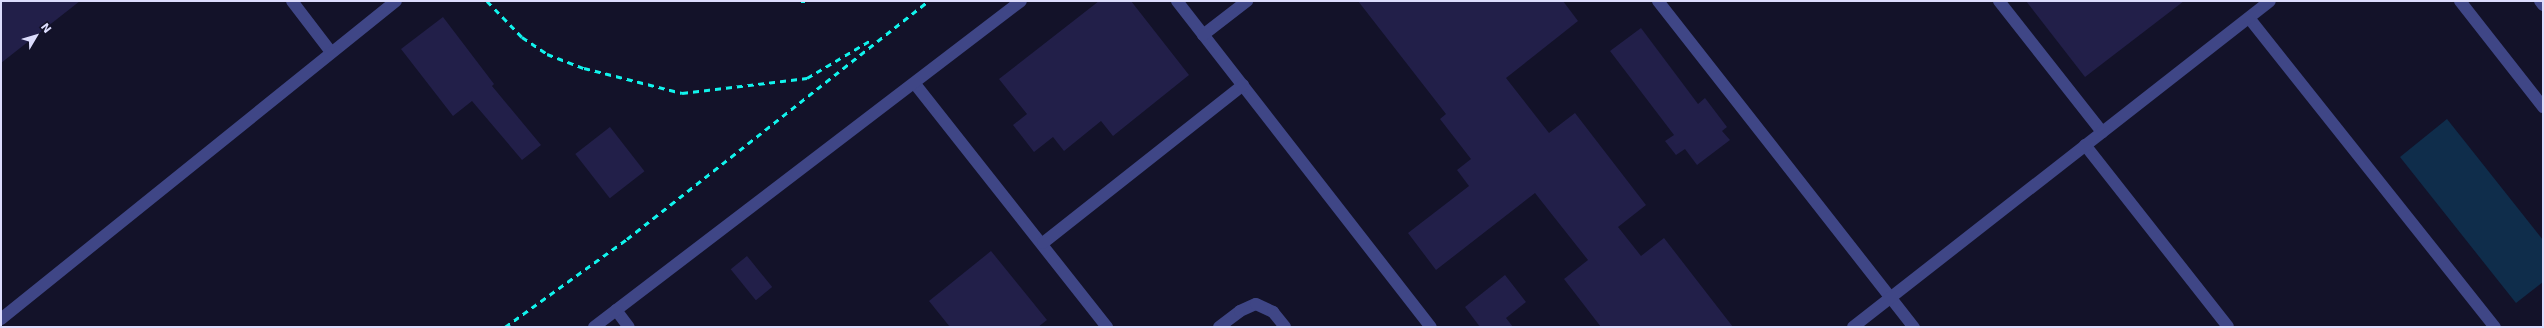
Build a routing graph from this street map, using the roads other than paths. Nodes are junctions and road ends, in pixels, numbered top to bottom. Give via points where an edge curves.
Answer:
1 (292, 1) edge
2 (396, 1) edge
3 (1021, 1) edge
4 (1177, 1) edge
5 (1247, 1) edge
6 (1658, 1) edge
7 (1999, 1) edge
8 (2270, 1) edge
9 (2460, 1) edge
10 (2540, 1) edge
11 (2543, 5) edge
12 (2249, 18) junction
13 (1203, 35) junction
14 (331, 52) junction
15 (915, 84) junction
16 (1243, 85) junction
17 (2543, 107) edge
18 (2102, 132) junction
19 (2085, 145) junction
20 (1043, 243) junction
21 (1891, 297) junction
22 (616, 310) junction
23 (1, 319) edge
24 (594, 327) edge
25 (629, 327) edge
26 (1108, 327) edge
27 (1219, 327) edge
28 (1285, 327) edge
29 (1431, 327) edge
30 (1853, 327) edge
31 (1914, 327) edge
32 (2228, 327) edge
33 (2495, 327) edge

1 - 14 street
2 - 14 street
3 - 15 street
4 - 13 street
5 - 13 street
6 - 21 street
7 - 18 street
8 - 12 street
9 - 17 street
10 - 11 street
12 - 18 street
12 - 33 street
13 - 16 street
14 - 23 street
15 - 20 street
15 - 22 street
16 - 20 street
16 - 29 street
18 - 19 street
19 - 21 street
19 - 32 street
20 - 26 street
21 - 30 street
21 - 31 street
22 - 24 street
22 - 25 street
27 - 28 street via 1240,311 1256,304 1273,312

